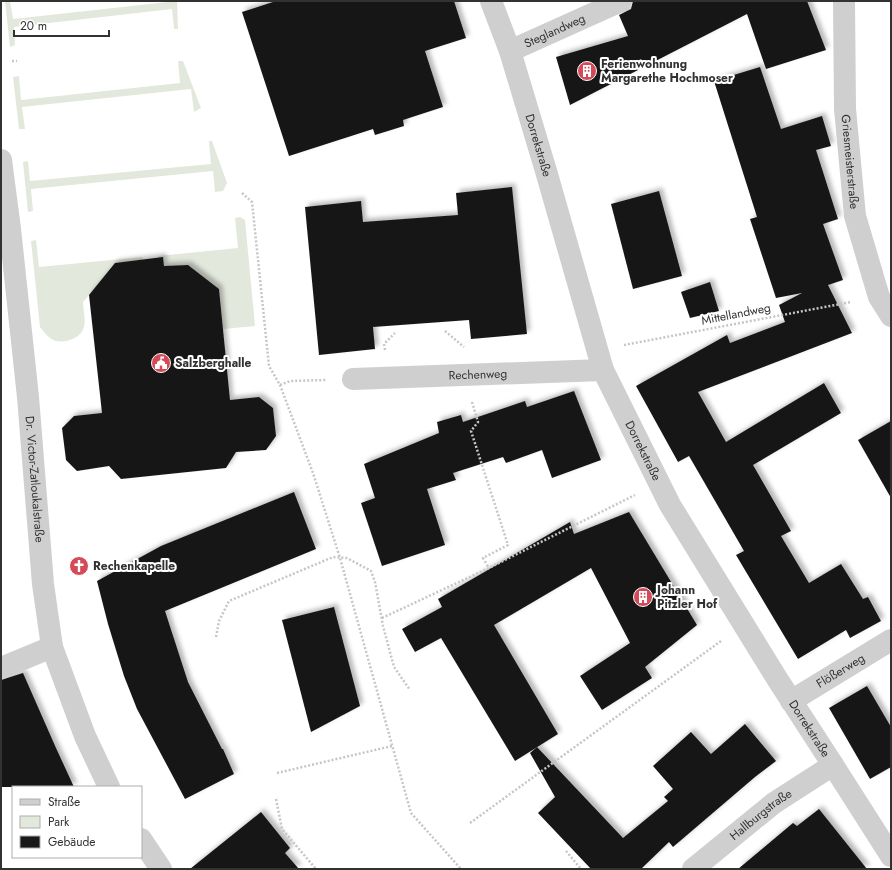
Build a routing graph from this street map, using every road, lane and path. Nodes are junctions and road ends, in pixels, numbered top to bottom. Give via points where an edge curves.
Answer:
1 (491, 1) edge
2 (621, 1) edge
3 (844, 1) edge
4 (510, 51) junction
5 (12, 61) dead end
6 (17, 61) dead end
7 (1, 160) edge
8 (242, 193) dead end
9 (879, 297) junction
10 (891, 316) edge
11 (600, 360) junction
12 (463, 375) junction
13 (353, 379) dead end
14 (307, 381) dead end
15 (280, 385) junction
16 (659, 483) junction
17 (340, 558) junction
18 (489, 568) junction
19 (382, 618) junction
20 (743, 624) junction
21 (216, 637) dead end
22 (891, 640) edge
23 (52, 647) junction
24 (1, 668) edge
25 (410, 690) dead end
26 (791, 701) junction
27 (392, 746) junction
28 (833, 765) junction
29 (277, 773) dead end
30 (110, 786) edge
31 (276, 799) dead end
32 (470, 822) dead end
33 (142, 840) edge
34 (566, 852) dead end
35 (891, 856) edge
36 (161, 869) edge
37 (316, 869) edge
38 (461, 869) edge
39 (581, 869) edge
40 (693, 869) edge

1 - 4 street, Dorrekstraße
2 - 4 street, Steglandweg
3 - 9 street, Griesmeisterstraße via 845,109 855,216
4 - 11 street, Dorrekstraße
5 - 6 path
7 - 23 street, Dr. Victor-Zatloukalstraße via 27,390 43,584
8 - 15 path via 252,202 269,366
9 - 10 street, Griesmeisterstraße
9 - 11 path, Mittellandweg via 728,324
11 - 12 street, Rechenweg
11 - 16 street, Dorrekstraße
12 - 13 street, Rechenweg
12 - 18 path via 478,422 471,431 508,545 483,558
14 - 15 path via 290,381
15 - 17 path via 313,473
16 - 18 path
16 - 20 street, Dorrekstraße
17 - 19 path via 347,558 371,571 376,582
17 - 21 path via 333,557 228,601 219,621
17 - 27 path
18 - 19 path
19 - 25 path via 394,667
20 - 26 street, Dorrekstraße
20 - 32 path
22 - 26 street, Flößerweg
23 - 24 street
23 - 30 street, Dr. Victor-Zatloukalstraße via 85,736
26 - 28 street, Dorrekstraße
27 - 29 path
27 - 38 path via 411,813
28 - 35 street, Dorrekstraße
28 - 40 street, Hallburgstraße via 774,803
31 - 37 path via 282,829
33 - 36 street
34 - 39 path

